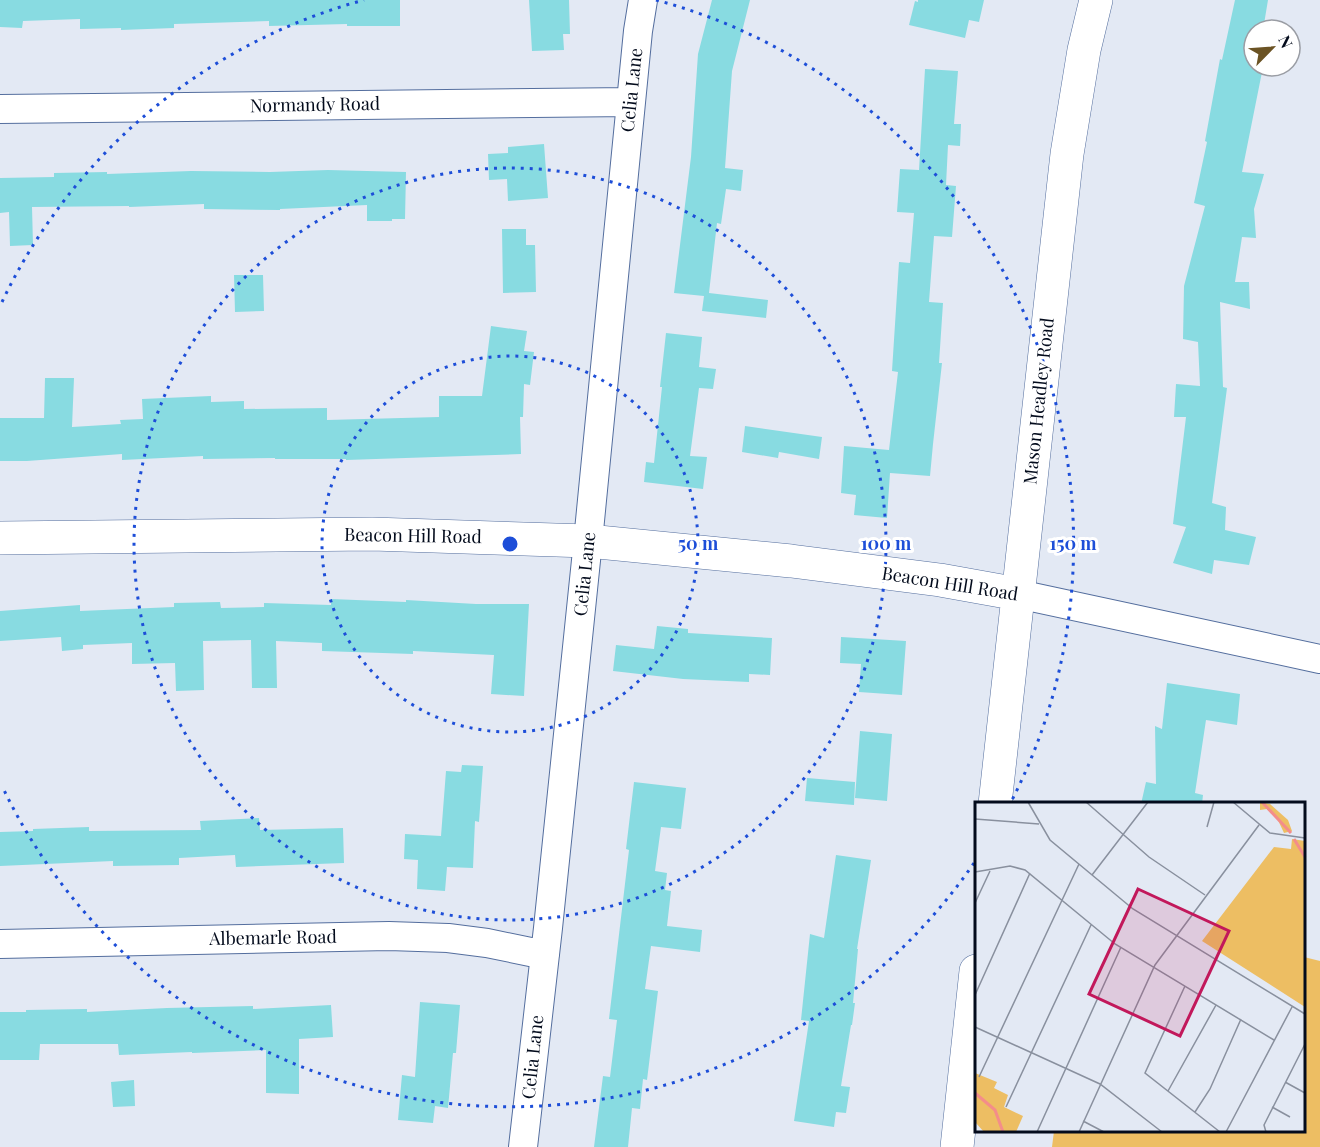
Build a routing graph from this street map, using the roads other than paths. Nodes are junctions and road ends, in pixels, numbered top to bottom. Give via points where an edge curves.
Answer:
1 (643, 0) edge
2 (1096, 0) edge
3 (631, 102) junction
4 (0, 109) edge
5 (0, 538) edge
6 (588, 541) junction
7 (1018, 594) junction
8 (1320, 659) edge
9 (995, 802) edge
10 (0, 944) edge
11 (545, 955) junction
12 (975, 980) edge
13 (523, 1147) edge
14 (957, 1147) edge

1 - 3 street, Celia Lane
2 - 7 street, Mason Headley Road via 1066,154
3 - 4 street, Normandy Road
3 - 6 street, Celia Lane
5 - 6 street, Beacon Hill Road via 372,534
6 - 7 street, Beacon Hill Road via 791,561
6 - 11 street, Celia Lane
7 - 8 street, Beacon Hill Road
7 - 9 street, Mason Headley Road
10 - 11 street, Albemarle Road via 389,936 448,938
11 - 13 street, Celia Lane
12 - 14 street

